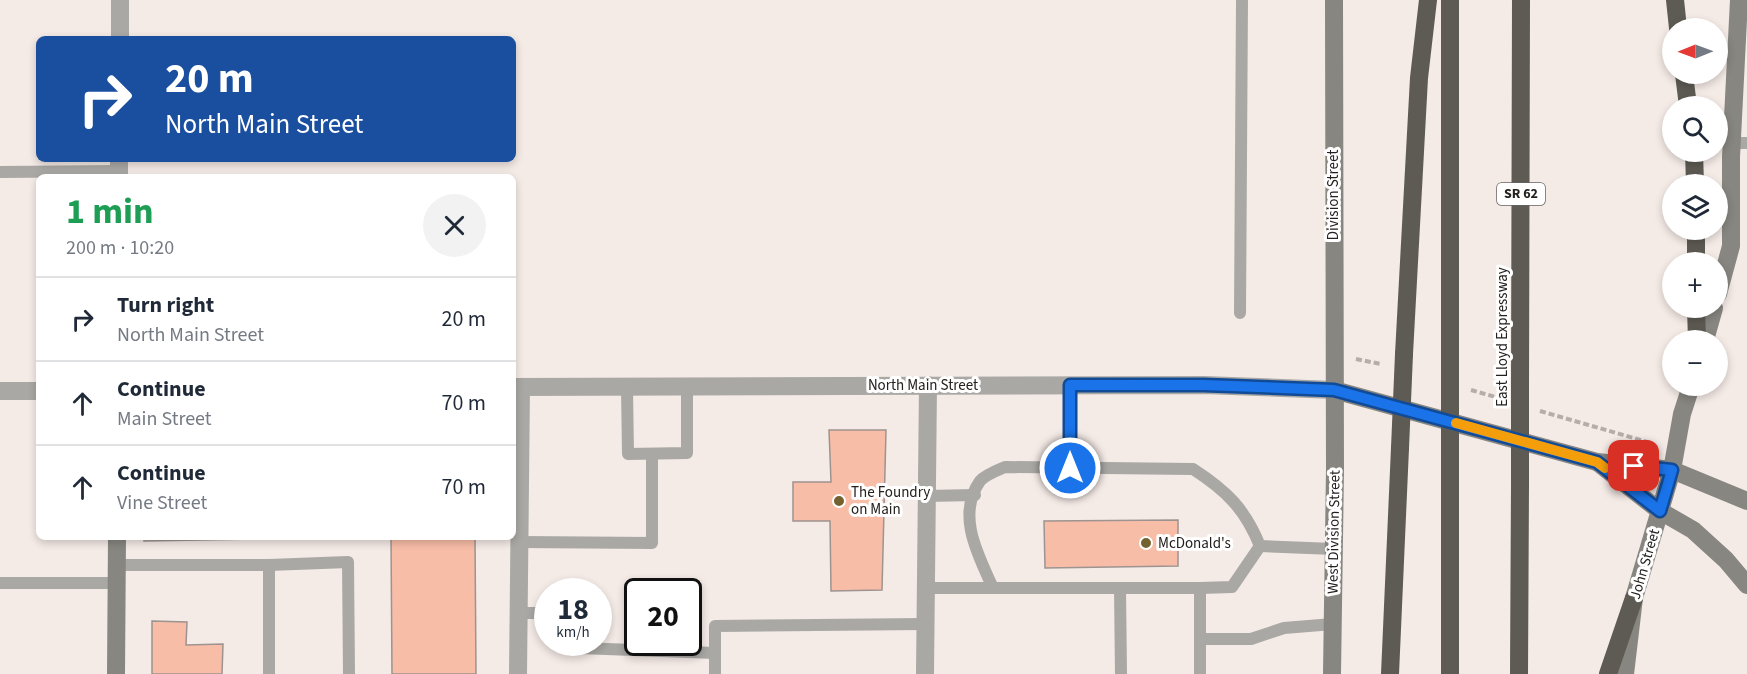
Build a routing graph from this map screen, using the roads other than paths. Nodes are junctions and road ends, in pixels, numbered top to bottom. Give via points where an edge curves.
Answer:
1 (120, 0) edge
2 (1242, 0) edge
3 (1334, 0) edge
4 (1428, 0) edge
5 (1450, 0) edge
6 (1521, 0) edge
7 (1675, 0) edge
8 (1739, 0) edge
9 (1677, 18) edge
10 (120, 36) edge
11 (1739, 143) edge
12 (119, 169) edge
13 (0, 172) edge
14 (1728, 257) edge
15 (1239, 313) dead end
16 (928, 385) junction
17 (1070, 385) junction
18 (517, 387) edge
19 (627, 387) junction
20 (687, 387) junction
21 (1334, 390) junction
22 (0, 391) edge
23 (36, 391) edge
24 (1688, 396) edge
25 (652, 454) junction
26 (1597, 462) junction
27 (1070, 468) junction
28 (1672, 470) junction
29 (975, 495) junction
30 (927, 496) junction
31 (1747, 501) edge
32 (1660, 511) junction
33 (117, 540) edge
34 (520, 542) junction
35 (1260, 546) junction
36 (1334, 549) junction
37 (269, 564) junction
38 (116, 574) junction
39 (0, 583) edge
40 (1747, 585) edge
41 (926, 588) junction
42 (993, 588) junction
43 (1120, 588) junction
44 (1200, 588) junction
45 (1634, 598) junction
46 (519, 613) junction
47 (534, 613) edge
48 (925, 624) junction
49 (1333, 624) junction
50 (1200, 639) junction
51 (612, 649) edge
52 (715, 653) junction
53 (116, 674) edge
54 (269, 674) edge
55 (349, 674) edge
56 (519, 674) edge
57 (715, 674) edge
58 (925, 674) edge
59 (1121, 674) edge
60 (1200, 674) edge
61 (1332, 674) edge
62 (1390, 674) edge
63 (1450, 674) edge
64 (1519, 674) edge
65 (1608, 674) edge
66 (1625, 674) edge

1 - 10 street
2 - 15 lane
3 - 21 main road, Division Street
4 - 62 highway, bridge via 1419,78
5 - 63 highway, bridge
6 - 64 highway, East Lloyd Expressway / SR 62, bridge
7 - 9 highway
8 - 11 main road
11 - 14 main road
12 - 13 lane
16 - 17 street, North Main Street
16 - 20 street, North Main Street
16 - 30 street
17 - 21 street, North Main Street
17 - 27 lane
18 - 19 street, North Main Street
18 - 34 street
19 - 20 street, North Main Street
19 - 25 lane via 628,454
20 - 25 lane via 687,453
21 - 26 main road
21 - 36 main road, West Division Street
22 - 23 street
24 - 28 main road, John Street
25 - 34 lane via 652,543
26 - 28 main road
26 - 32 main road
27 - 29 lane via 1005,467 981,479
27 - 35 lane via 1193,469 1218,486 1249,519
28 - 31 main road
28 - 32 main road, John Street
29 - 30 lane
29 - 42 lane via 970,506 972,540
30 - 41 street
32 - 40 main road via 1693,530
32 - 45 main road, John Street
33 - 38 main road
34 - 46 street
35 - 36 lane
35 - 44 lane via 1232,587
36 - 49 main road, West Division Street
37 - 38 lane
37 - 54 lane
37 - 55 lane via 348,562
38 - 39 lane
38 - 53 main road
41 - 42 lane
41 - 48 street
42 - 43 lane
43 - 44 lane
43 - 59 lane
44 - 50 lane
45 - 65 highway
45 - 66 main road, John Street
46 - 47 lane
46 - 56 street
48 - 52 lane via 715,626
48 - 58 street
49 - 50 lane via 1284,628 1251,639
49 - 61 main road, West Division Street
50 - 60 lane
51 - 52 lane
52 - 57 lane

